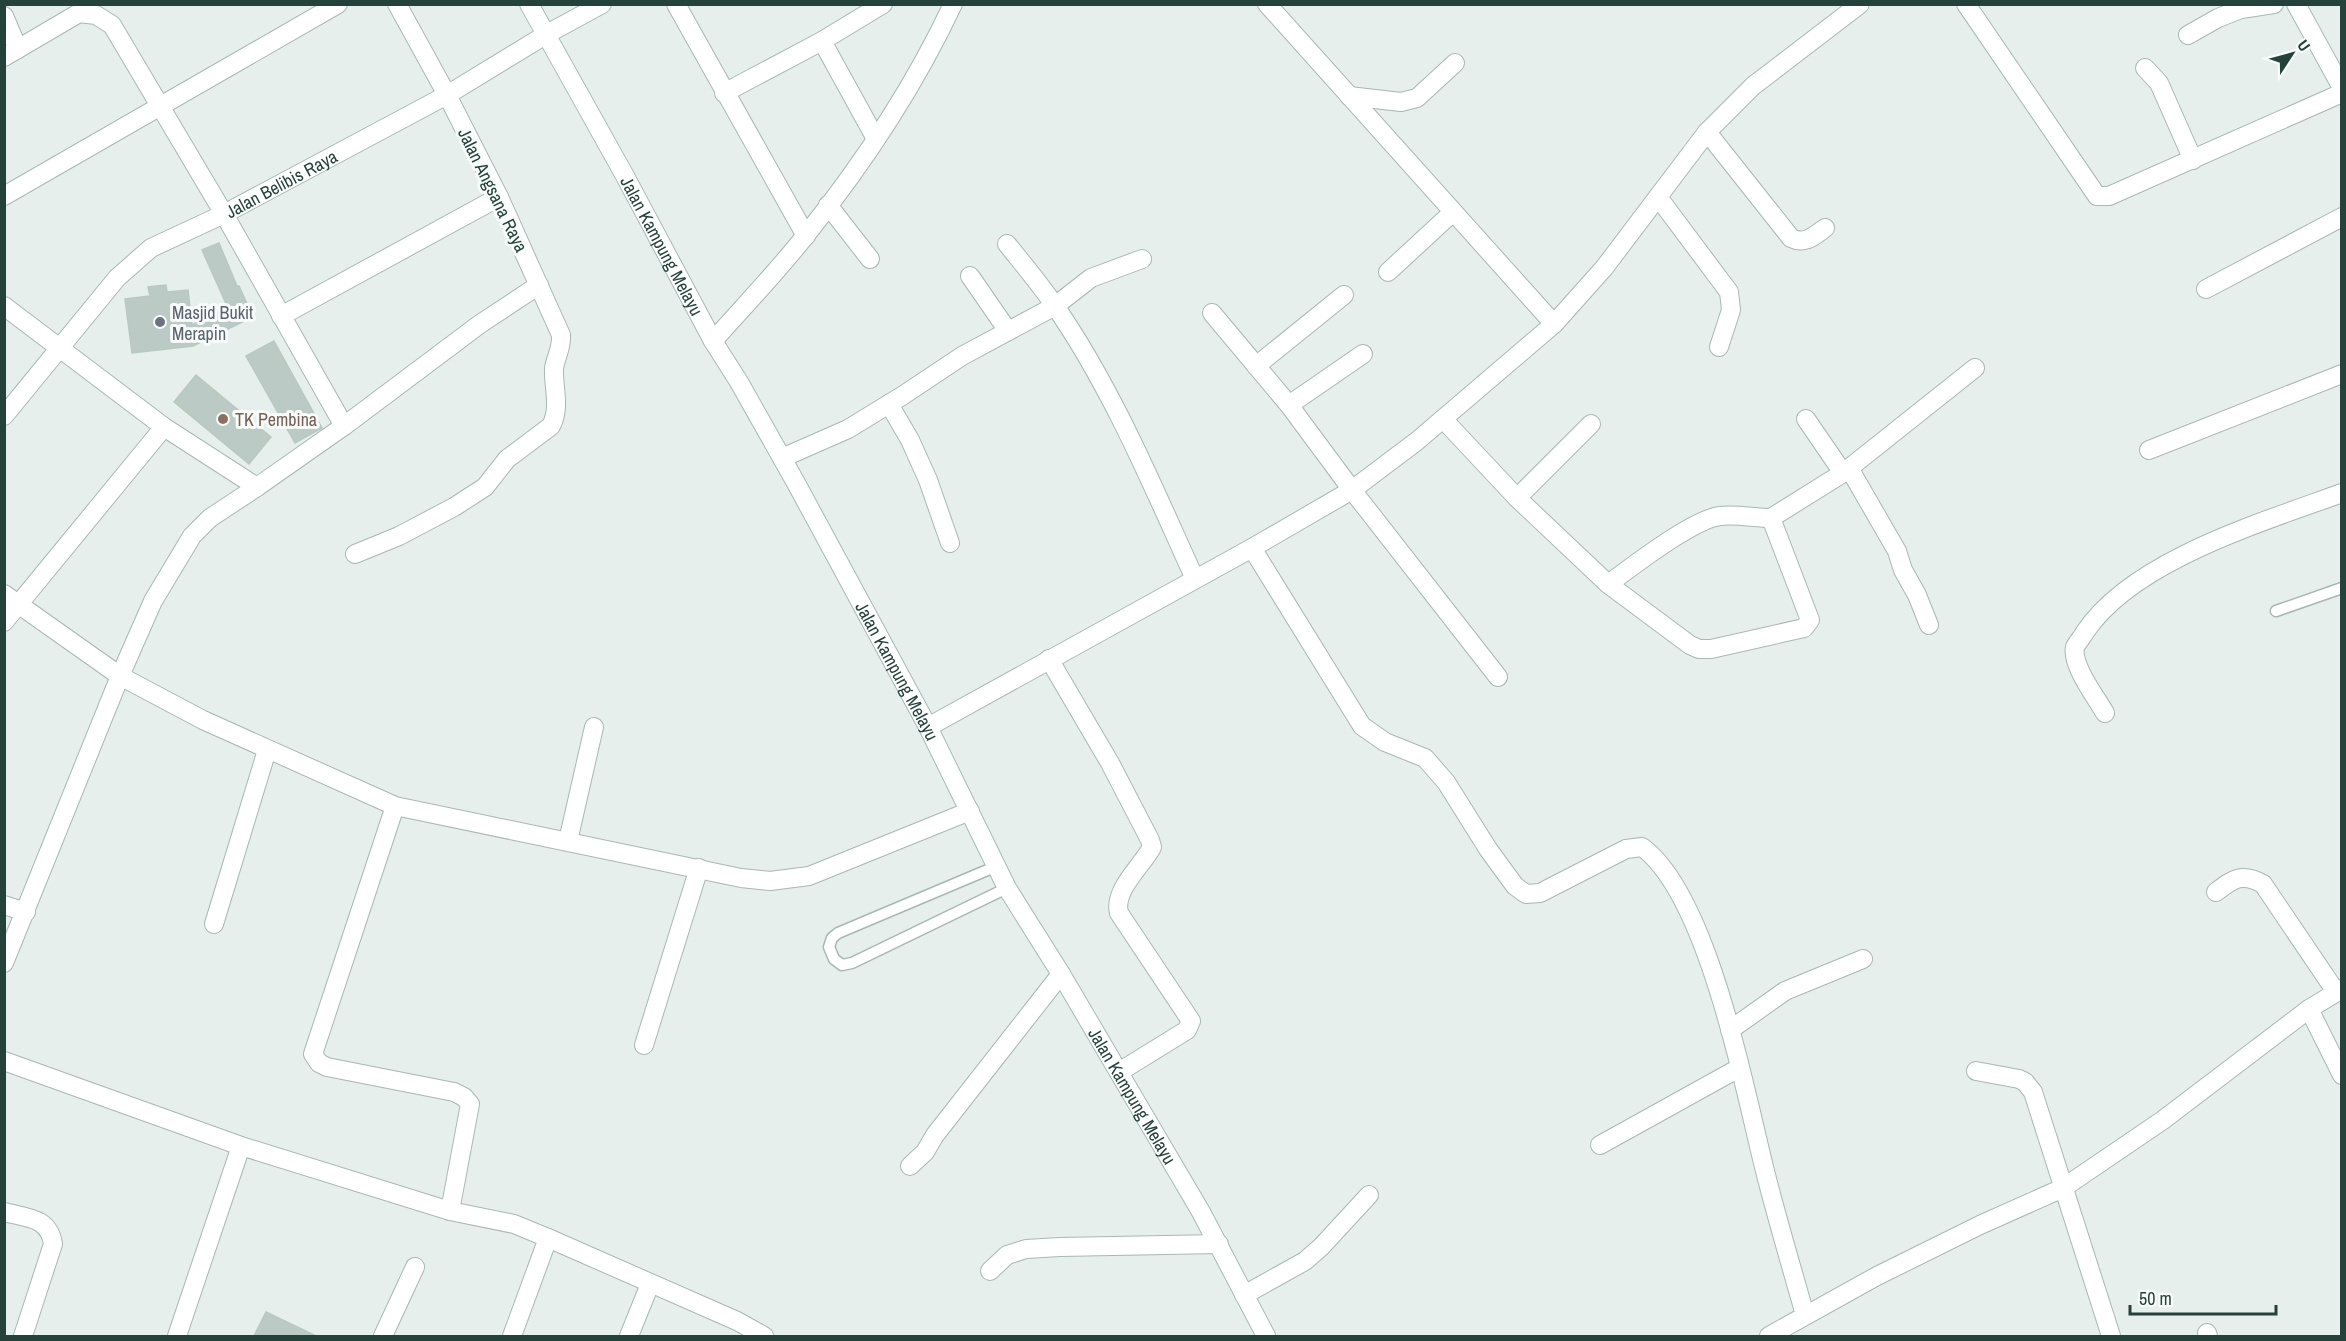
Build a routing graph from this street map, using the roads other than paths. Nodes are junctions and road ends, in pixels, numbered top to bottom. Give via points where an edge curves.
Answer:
1 (338, 4) edge
2 (397, 4) edge
3 (530, 4) edge
4 (602, 4) edge
5 (676, 4) edge
6 (883, 4) edge
7 (952, 4) edge
8 (1267, 4) edge
9 (1860, 4) edge
10 (1966, 4) edge
11 (2274, 4) edge
12 (2296, 4) edge
13 (4, 16) edge
14 (547, 34) junction
15 (2187, 35) dead end
16 (822, 41) junction
17 (11, 53) edge
18 (1455, 63) dead end
19 (2145, 68) dead end
20 (2342, 88) edge
21 (724, 93) junction
22 (2342, 93) edge
23 (447, 95) junction
24 (1349, 96) junction
25 (159, 106) junction
26 (1707, 132) junction
27 (876, 139) junction
28 (2193, 160) junction
29 (10, 193) edge
30 (499, 197) junction
31 (1658, 197) junction
32 (828, 205) junction
33 (4, 209) edge
34 (1453, 212) junction
35 (224, 214) junction
36 (2342, 217) edge
37 (1825, 228) dead end
38 (806, 236) junction
39 (1007, 244) dead end
40 (870, 259) dead end
41 (1142, 259) dead end
42 (1388, 272) dead end
43 (970, 276) dead end
44 (539, 285) junction
45 (2205, 289) dead end
46 (1344, 295) dead end
47 (4, 306) edge
48 (1055, 306) junction
49 (1212, 313) dead end
50 (281, 316) junction
51 (1554, 324) junction
52 (1008, 331) junction
53 (713, 341) junction
54 (1719, 347) dead end
55 (60, 349) junction
56 (1363, 354) dead end
57 (1256, 366) junction
58 (1975, 368) dead end
59 (2342, 374) edge
60 (889, 404) junction
61 (1289, 405) junction
62 (4, 416) edge
63 (1806, 418) dead end
64 (1443, 419) junction
65 (1592, 424) dead end
66 (344, 426) junction
67 (164, 427) junction
68 (2149, 450) dead end
69 (782, 458) junction
70 (1846, 471) junction
71 (257, 487) junction
72 (1352, 490) junction
73 (2342, 493) edge
74 (1517, 498) junction
75 (1771, 518) junction
76 (950, 543) dead end
77 (1252, 548) junction
78 (355, 554) dead end
79 (1195, 579) junction
80 (1608, 584) junction
81 (2342, 588) edge
82 (12, 600) edge
83 (2276, 611) dead end
84 (4, 622) edge
85 (1929, 625) dead end
86 (1049, 659) junction
87 (120, 676) junction
88 (1498, 677) dead end
89 (2105, 713) dead end
90 (594, 727) dead end
91 (928, 727) junction
92 (267, 750) junction
93 (395, 806) junction
94 (970, 811) junction
95 (568, 841) junction
96 (699, 867) junction
97 (998, 867) junction
98 (1007, 888) junction
99 (2216, 892) dead end
100 (4, 905) edge
101 (26, 912) junction
102 (214, 924) dead end
103 (1863, 959) dead end
104 (4, 963) edge
105 (1061, 974) junction
106 (2339, 991) edge
107 (2309, 1009) junction
108 (1730, 1030) junction
109 (644, 1046) dead end
110 (4, 1061) edge
111 (1739, 1068) junction
112 (1976, 1071) dead end
113 (1119, 1072) junction
114 (2342, 1075) edge
115 (1600, 1145) dead end
116 (242, 1146) junction
117 (910, 1166) dead end
118 (2063, 1188) junction
119 (1369, 1195) dead end
120 (450, 1211) junction
121 (4, 1212) edge
122 (548, 1238) junction
123 (1219, 1244) junction
124 (415, 1267) dead end
125 (990, 1271) dead end
126 (650, 1284) junction
127 (1244, 1295) junction
128 (1805, 1315) junction
129 (23, 1336) edge
130 (177, 1336) edge
131 (383, 1336) edge
132 (512, 1336) edge
133 (629, 1336) edge
134 (764, 1336) edge
135 (1266, 1336) edge
136 (1769, 1336) edge
137 (2111, 1336) edge

1 - 25 street
2 - 23 street, Jalan Angsana Raya
3 - 14 street, Jalan Kampung Melayu
4 - 14 street, Jalan Belibis Raya
5 - 21 street
6 - 16 street
7 - 27 street
8 - 24 street
9 - 26 street via 1753,86
10 - 28 street via 2097,196 2109,196
11 - 15 street via 2241,9
12 - 20 street
13 - 17 street
14 - 23 street, Jalan Belibis Raya
14 - 53 street, Jalan Kampung Melayu
16 - 21 street
16 - 27 street
17 - 25 street via 79,13 96,15 112,25
18 - 24 street via 1417,98 1401,102
19 - 28 street via 2159,84
21 - 38 street
22 - 28 street
23 - 30 street, Jalan Angsana Raya
23 - 35 street, Jalan Belibis Raya
24 - 34 street
25 - 29 street
25 - 35 street
26 - 31 street
26 - 37 street via 1791,238 1809,240
27 - 32 street
29 - 33 street
30 - 44 street, Jalan Angsana Raya
30 - 50 street
31 - 51 street via 1604,268
31 - 54 street via 1730,292 1731,310
32 - 38 street
32 - 40 street
34 - 42 street
34 - 51 street
35 - 50 street
35 - 55 street, Jalan Belibis Raya via 151,249 117,278
36 - 45 street
38 - 53 street
39 - 48 street
41 - 48 street via 1091,278
43 - 52 street
44 - 66 street
44 - 78 street, Jalan Angsana Raya via 562,346 554,369 555,418 551,426 507,459 485,487 399,536
46 - 57 street
47 - 55 street
48 - 52 street
48 - 79 street via 1132,441
49 - 57 street
50 - 66 street
51 - 64 street
52 - 60 street
53 - 69 street, Jalan Kampung Melayu
55 - 62 street, Jalan Belibis Raya
55 - 67 street
56 - 61 street
57 - 61 street
58 - 70 street
59 - 68 street
60 - 69 street via 848,429
60 - 76 street via 915,450
61 - 72 street
63 - 70 street
64 - 72 street
64 - 74 street
65 - 74 street
66 - 71 street
67 - 71 street
67 - 82 street
69 - 91 street, Jalan Kampung Melayu
70 - 75 street
70 - 85 street via 1897,551
71 - 87 street via 210,518 192,536 153,601
72 - 77 street
72 - 88 street
73 - 89 street via 2211,541 2135,584 2092,621 2075,647 2077,666
74 - 80 street
75 - 80 street via 1719,516 1709,520
75 - 80 street via 1810,620 1804,628 1699,649
77 - 79 street
77 - 108 street via 1362,726 1385,742 1425,758 1446,782 1515,886 1526,894 1539,893 1626,849 1642,847 1654,856 1696,926
79 - 86 street
81 - 83 lane
82 - 84 street
82 - 87 street
86 - 91 street
86 - 113 street via 1150,840 1152,847 1118,901 1119,913 1191,1021 1187,1030
87 - 92 street
87 - 101 street
90 - 95 street
91 - 94 street, Jalan Kampung Melayu
92 - 93 street
92 - 102 street
93 - 95 street
93 - 120 street via 313,1054 327,1068 464,1096 470,1104
94 - 96 street via 809,876 770,881
94 - 97 street, Jalan Kampung Melayu
95 - 96 street
96 - 109 street
97 - 98 street, Jalan Kampung Melayu
97 - 98 lane via 838,933 829,947 834,959 842,964 852,963
98 - 105 street, Jalan Kampung Melayu
99 - 106 street via 2234,878 2251,878 2263,884
100 - 101 street
101 - 104 street
103 - 108 street via 1785,991
105 - 113 street, Jalan Kampung Melayu
105 - 117 street via 925,1152
106 - 107 street
107 - 114 street
107 - 118 street via 2163,1120
108 - 111 street
110 - 116 street
111 - 115 street
111 - 128 street
112 - 118 street via 2019,1079 2029,1086
113 - 123 street, Jalan Kampung Melayu
116 - 120 street
116 - 130 street
118 - 128 street via 1918,1256
118 - 137 street
119 - 127 street via 1305,1261
120 - 122 street via 514,1224
121 - 129 street via 42,1222 51,1231 53,1244
122 - 126 street
122 - 132 street
123 - 125 street via 1026,1249 1007,1254
123 - 127 street, Jalan Kampung Melayu
124 - 131 street
126 - 133 street
126 - 134 street
127 - 135 street, Jalan Kampung Melayu
128 - 136 street

